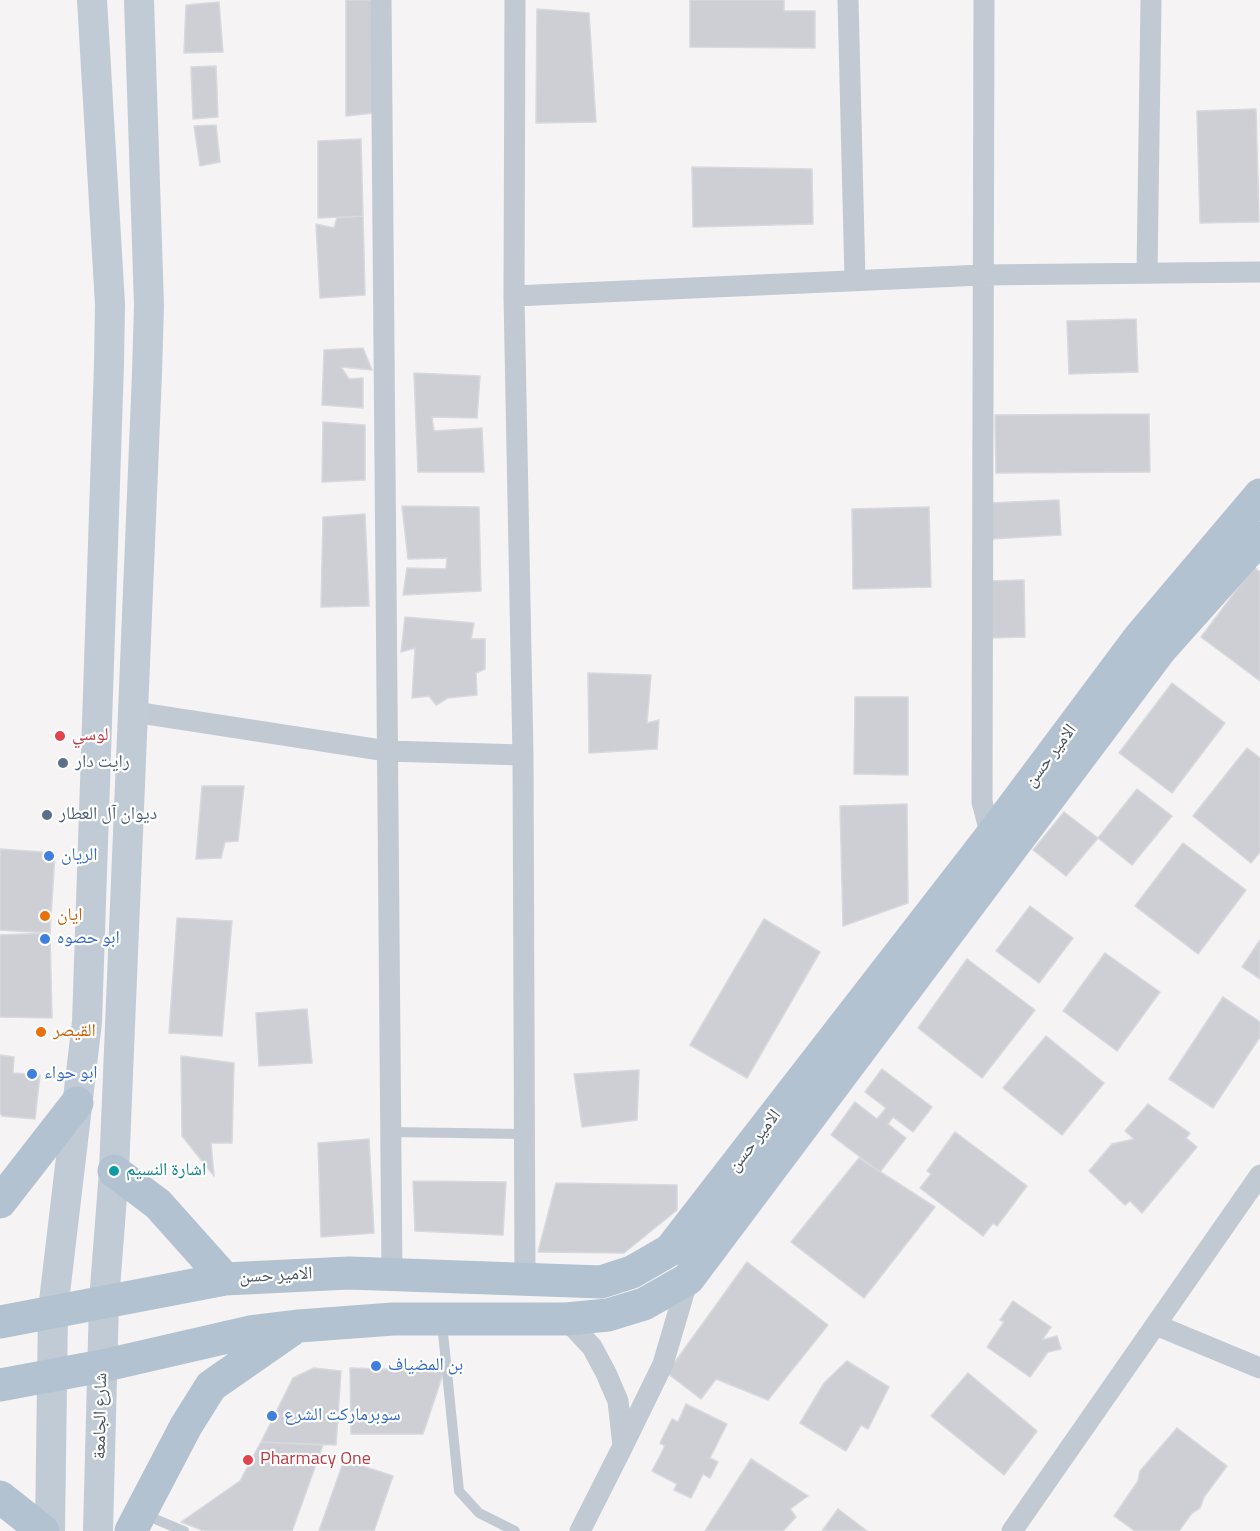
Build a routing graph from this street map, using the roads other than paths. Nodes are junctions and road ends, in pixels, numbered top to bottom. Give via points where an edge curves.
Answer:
1 (92, 0) edge
2 (140, 0) edge
3 (381, 0) edge
4 (515, 0) edge
5 (848, 0) edge
6 (984, 0) edge
7 (1150, 0) edge
8 (1260, 272) edge
9 (1147, 273) junction
10 (982, 275) junction
11 (855, 279) junction
12 (514, 296) junction
13 (1260, 495) edge
14 (1260, 538) edge
15 (134, 712) junction
16 (387, 751) junction
17 (523, 755) junction
18 (992, 836) junction
19 (77, 1103) junction
20 (390, 1132) junction
21 (524, 1134) junction
22 (114, 1171) junction
23 (1260, 1175) edge
24 (0, 1202) edge
25 (392, 1275) junction
26 (525, 1278) junction
27 (225, 1279) junction
28 (688, 1279) junction
29 (104, 1301) junction
30 (52, 1310) junction
31 (442, 1319) junction
32 (566, 1319) junction
33 (0, 1322) edge
34 (1156, 1325) junction
35 (299, 1326) junction
36 (102, 1366) junction
37 (1260, 1368) edge
38 (50, 1376) junction
39 (0, 1385) edge
40 (623, 1446) junction
41 (0, 1497) edge
42 (136, 1522) edge
43 (43, 1531) edge
44 (50, 1531) edge
45 (98, 1531) edge
46 (184, 1531) edge
47 (515, 1531) edge
48 (581, 1531) edge
49 (1012, 1531) edge

1 - 19 main road via 110,304 93,896 87,1022
2 - 15 main road, شارع الجامعة via 149,305
3 - 16 street
4 - 12 street
5 - 11 street
6 - 10 street
7 - 9 street
8 - 9 street
9 - 10 street
10 - 11 street
10 - 18 street via 982,802
11 - 12 street
12 - 17 street
13 - 18 main road, الامير حسن via 1139,638
14 - 28 main road, الامير حسن via 1160,650
15 - 16 street
15 - 22 main road, شارع الجامعة
16 - 17 street
16 - 20 street
17 - 21 street
18 - 26 main road, الامير حسن via 670,1250 632,1272 601,1282
19 - 24 main road
19 - 30 main road
20 - 21 lane
20 - 25 street
21 - 26 street
22 - 27 main road via 158,1204
22 - 29 main road, شارع الجامعة
23 - 34 street
25 - 26 main road, الامير حسن
25 - 27 main road, الامير حسن via 322,1273
27 - 29 main road, الامير حسن
28 - 32 main road, الامير حسن via 628,1310
28 - 40 street via 663,1364
29 - 30 main road, الامير حسن
29 - 36 main road, شارع الجامعة
30 - 33 main road, الامير حسن
30 - 38 main road
31 - 32 main road, الامير حسن
31 - 35 main road, الامير حسن
31 - 47 lane via 459,1491 478,1513
32 - 40 street via 592,1347 606,1373 618,1401
34 - 37 street
34 - 49 street
35 - 36 main road, الامير حسن via 250,1332
35 - 42 main road via 211,1386
36 - 38 main road, الامير حسن
36 - 45 main road, شارع الجامعة
38 - 39 main road, الامير حسن
38 - 44 main road
40 - 48 street
41 - 43 main road
42 - 46 lane

